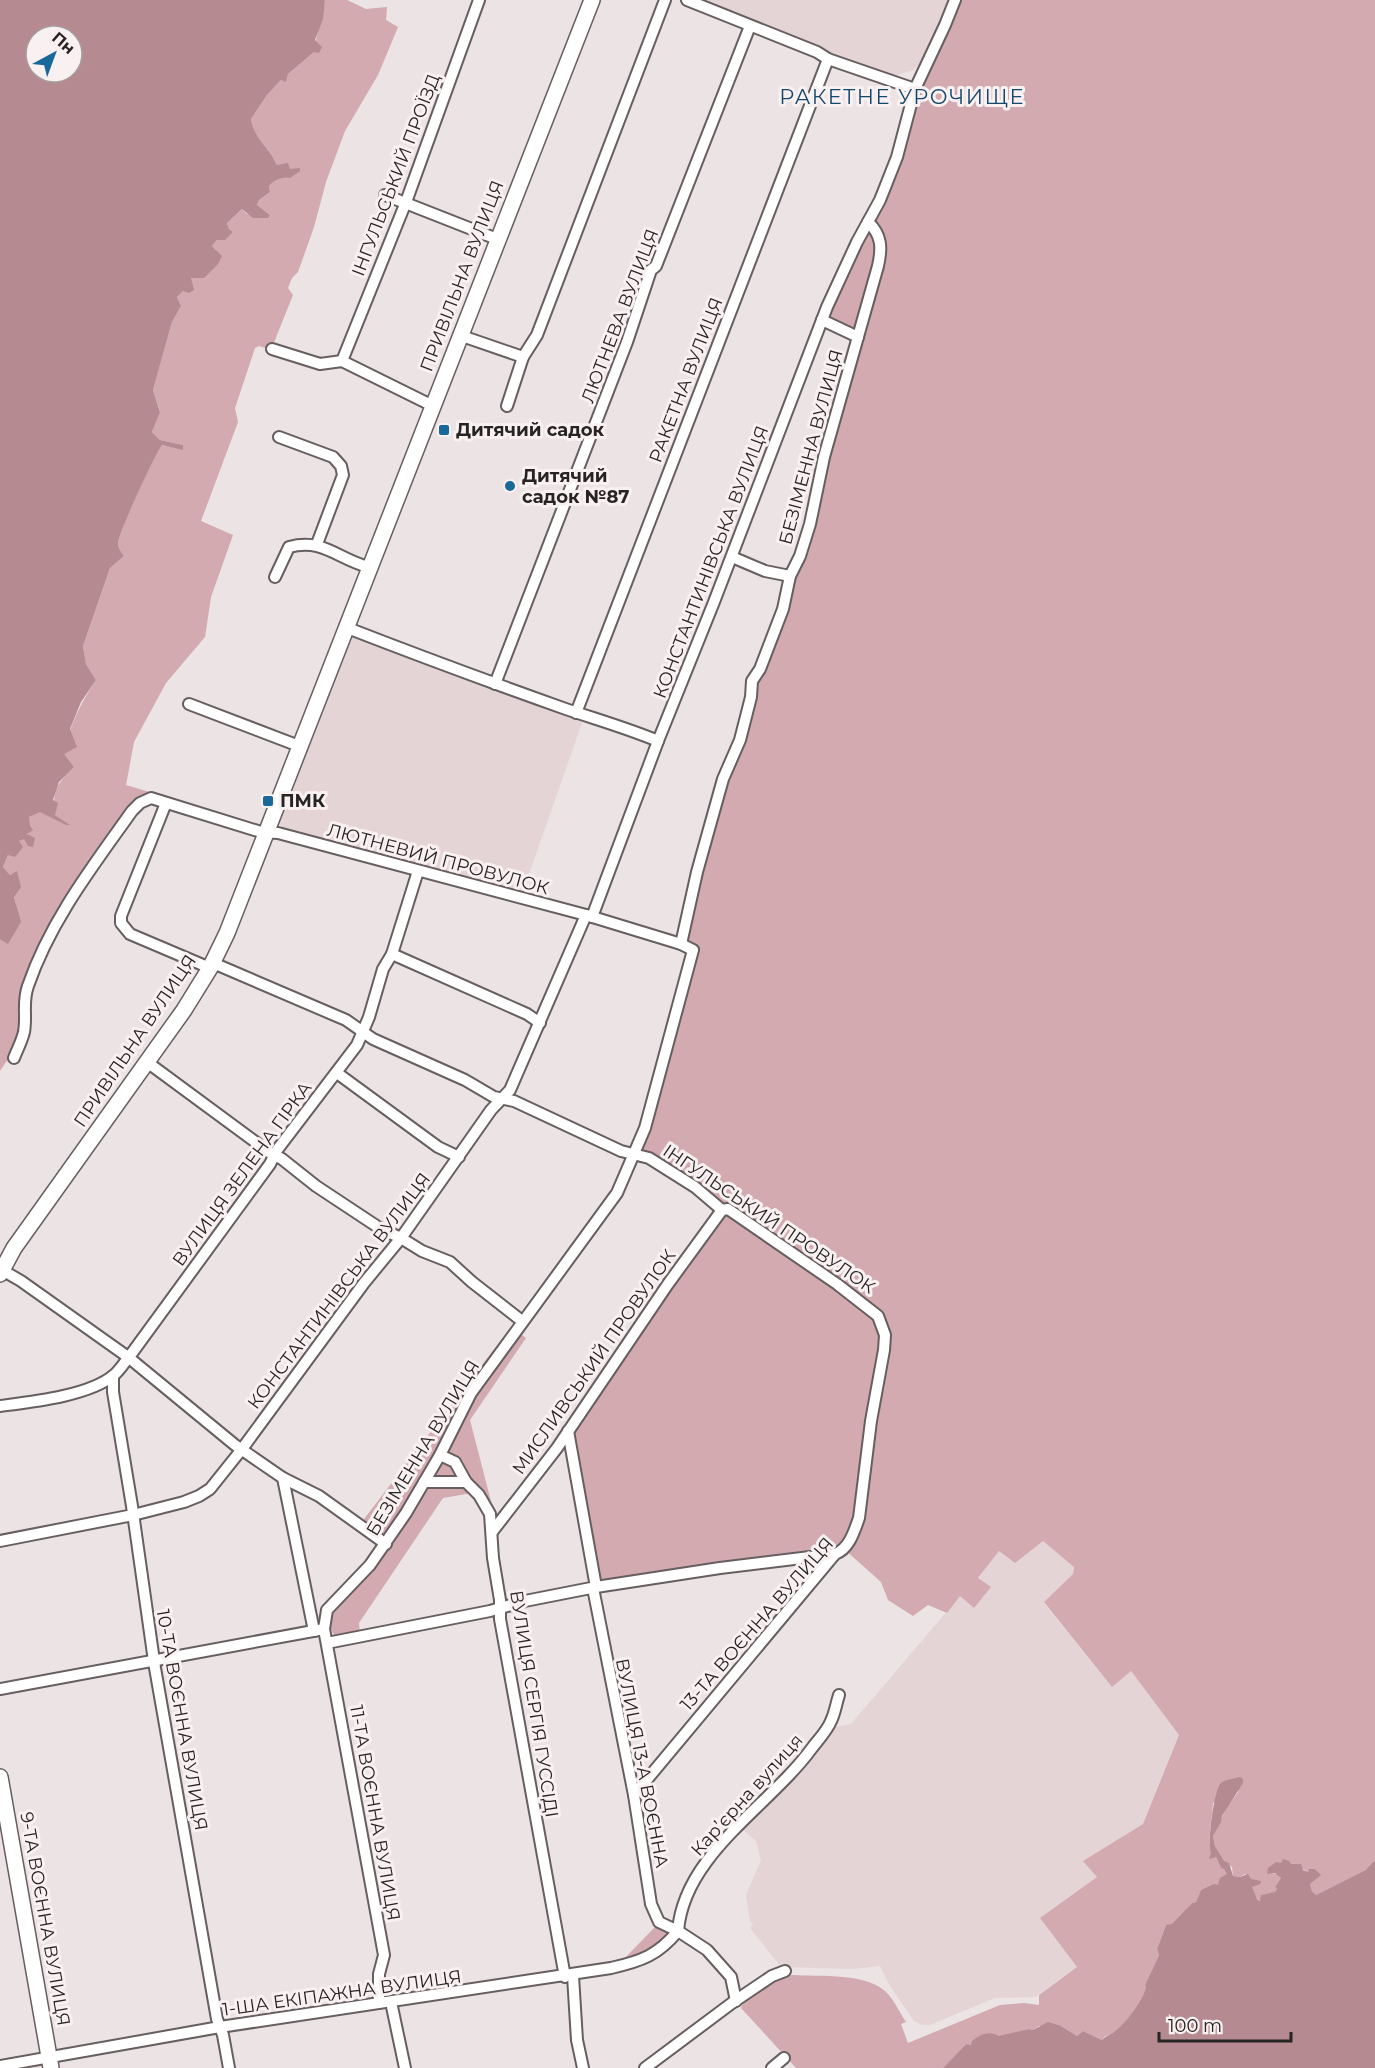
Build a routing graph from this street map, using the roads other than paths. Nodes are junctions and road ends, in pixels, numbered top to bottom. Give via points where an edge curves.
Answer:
1 (478, 0) edge
2 (592, 0) edge
3 (665, 0) edge
4 (687, 0) edge
5 (955, 0) edge
6 (750, 26) junction
7 (828, 58) junction
8 (915, 89) junction
9 (385, 195) dead end
10 (406, 202) junction
11 (868, 222) junction
12 (497, 239) junction
13 (822, 320) junction
14 (459, 335) junction
15 (858, 337) junction
16 (272, 349) dead end
17 (523, 357) junction
18 (342, 361) junction
19 (433, 406) junction
20 (507, 406) dead end
21 (279, 437) dead end
22 (317, 544) junction
23 (732, 557) junction
24 (368, 567) junction
25 (790, 576) junction
26 (275, 577) dead end
27 (345, 627) junction
28 (495, 684) junction
29 (189, 704) dead end
30 (576, 713) junction
31 (658, 741) junction
32 (299, 746) junction
33 (166, 804) junction
34 (267, 832) junction
35 (418, 872) junction
36 (589, 916) junction
37 (681, 944) junction
38 (693, 950) joint
39 (392, 954) junction
40 (212, 965) junction
41 (540, 1023) junction
42 (362, 1032) junction
43 (14, 1058) dead end
44 (147, 1062) junction
45 (337, 1073) junction
46 (504, 1098) junction
47 (633, 1154) junction
48 (274, 1155) junction
49 (459, 1157) junction
50 (722, 1210) junction
51 (401, 1238) junction
52 (1, 1272) edge
53 (878, 1316) joint
54 (522, 1321) junction
55 (128, 1358) junction
56 (113, 1376) junction
57 (0, 1406) edge
58 (568, 1431) junction
59 (242, 1449) junction
60 (440, 1455) junction
61 (283, 1478) junction
62 (423, 1482) junction
63 (466, 1482) junction
64 (133, 1515) junction
65 (492, 1532) junction
66 (0, 1541) edge
67 (386, 1544) junction
68 (835, 1554) junction
69 (594, 1587) junction
70 (500, 1609) junction
71 (319, 1630) junction
72 (327, 1643) junction
73 (154, 1659) junction
74 (0, 1689) edge
75 (839, 1695) dead end
76 (0, 1778) edge
77 (634, 1795) junction
78 (678, 1931) junction
79 (785, 1971) dead end
80 (569, 1976) junction
81 (736, 2001) junction
82 (391, 2002) junction
83 (379, 2003) junction
84 (220, 2027) junction
85 (784, 2058) dead end
86 (50, 2062) edge
87 (0, 2067) edge
88 (229, 2068) edge
89 (405, 2068) edge
90 (583, 2068) edge
91 (645, 2068) edge
92 (772, 2068) edge

1 - 10 street, ІНГУЛЬСЬКИЙ ПРОЇЗД
2 - 12 street, ПРИВІЛЬНА ВУЛИЦЯ
3 - 17 street via 537,335
4 - 6 street
5 - 8 street
6 - 7 street
6 - 28 street, ЛЮТНЕВА ВУЛИЦЯ via 656,266 651,270
7 - 8 street
7 - 30 street, РАКЕТНА ВУЛИЦЯ
8 - 11 street via 897,157
9 - 10 street
10 - 12 street
10 - 18 street, ІНГУЛЬСЬКИЙ ПРОЇЗД
11 - 13 street, КОНСТАНТИНІВСЬКА ВУЛИЦЯ
11 - 15 street, БЕЗІМЕННА ВУЛИЦЯ via 879,236 881,253
12 - 14 street, ПРИВІЛЬНА ВУЛИЦЯ
13 - 15 street
13 - 23 street, КОНСТАНТИНІВСЬКА ВУЛИЦЯ
14 - 17 street
14 - 19 street, ПРИВІЛЬНА ВУЛИЦЯ
15 - 25 street, БЕЗІМЕННА ВУЛИЦЯ via 824,457 810,524
16 - 18 street via 320,364
17 - 20 street
18 - 19 street
19 - 24 street, ПРИВІЛЬНА ВУЛИЦЯ
21 - 22 street via 333,457 341,466 343,475
22 - 24 street
22 - 26 street via 289,547
23 - 25 street via 765,571
23 - 31 street, КОНСТАНТИНІВСЬКА ВУЛИЦЯ
24 - 27 street, ПРИВІЛЬНА ВУЛИЦЯ
25 - 37 street, БЕЗІМЕННА ВУЛИЦЯ via 783,609 752,681 740,740 723,779
27 - 28 street
27 - 32 street, ПРИВІЛЬНА ВУЛИЦЯ
28 - 30 street
29 - 32 street
30 - 31 street
31 - 36 street, КОНСТАНТИНІВСЬКА ВУЛИЦЯ
32 - 34 street, ПРИВІЛЬНА ВУЛИЦЯ
33 - 34 street, ЛЮТНЕВИЙ ПРОВУЛОК
33 - 40 street, ІНГУЛЬСЬКИЙ ПРОВУЛОК via 121,923 130,934
33 - 43 street, ЛЮТНЕВИЙ ПРОВУЛОК via 151,798 140,803 71,898 27,987 24,1032
34 - 35 street, ЛЮТНЕВИЙ ПРОВУЛОК
34 - 40 street, ПРИВІЛЬНА ВУЛИЦЯ
35 - 36 street, ЛЮТНЕВИЙ ПРОВУЛОК
35 - 39 street, ВУЛИЦЯ ЗЕЛЕНА ГІРКА
36 - 37 street, ЛЮТНЕВИЙ ПРОВУЛОК
36 - 41 street, КОНСТАНТИНІВСЬКА ВУЛИЦЯ
37 - 38 street, ЛЮТНЕВИЙ ПРОВУЛОК
38 - 47 street, БЕЗІМЕННА ВУЛИЦЯ via 645,1128
39 - 41 street
39 - 42 street, ВУЛИЦЯ ЗЕЛЕНА ГІРКА via 382,969
40 - 42 street, ІНГУЛЬСЬКИЙ ПРОВУЛОК via 346,1020
40 - 44 street, ПРИВІЛЬНА ВУЛИЦЯ
41 - 46 street, КОНСТАНТИНІВСЬКА ВУЛИЦЯ
42 - 45 street, ВУЛИЦЯ ЗЕЛЕНА ГІРКА
42 - 46 street, ІНГУЛЬСЬКИЙ ПРОВУЛОК via 494,1097
44 - 48 street
44 - 52 street, ПРИВІЛЬНА ВУЛИЦЯ via 14,1248
45 - 48 street, ВУЛИЦЯ ЗЕЛЕНА ГІРКА
45 - 49 street via 438,1147
46 - 47 street, ІНГУЛЬСЬКИЙ ПРОВУЛОК
46 - 49 street, КОНСТАНТИНІВСЬКА ВУЛИЦЯ via 491,1110
47 - 50 street, ІНГУЛЬСЬКИЙ ПРОВУЛОК via 649,1158 695,1187
47 - 54 street, БЕЗІМЕННА ВУЛИЦЯ via 617,1193
48 - 51 street via 381,1229
48 - 55 street, ВУЛИЦЯ ЗЕЛЕНА ГІРКА
49 - 51 street, КОНСТАНТИНІВСЬКА ВУЛИЦЯ
50 - 53 street, ІНГУЛЬСЬКИЙ ПРОВУЛОК via 738,1215
50 - 58 street, МИСЛИВСЬКИЙ ПРОВУЛОК
51 - 54 street via 450,1262
51 - 59 street, КОНСТАНТИНІВСЬКА ВУЛИЦЯ
52 - 55 street via 21,1281
53 - 68 street, 13-ТА ВОЄННА ВУЛИЦЯ via 885,1335 884,1350 859,1518 844,1549
54 - 60 street, БЕЗІМЕННА ВУЛИЦЯ via 471,1393
55 - 56 street, ВУЛИЦЯ ЗЕЛЕНА ГІРКА
55 - 59 street
56 - 57 street, ВУЛИЦЯ ЗЕЛЕНА ГІРКА via 82,1390
56 - 64 street, 10-ТА ВОЄННА ВУЛИЦЯ
58 - 65 street, МИСЛИВСЬКИЙ ПРОВУЛОК
58 - 69 street, ВУЛИЦЯ 13-А ВОЄННА
59 - 61 street
59 - 64 street, КОНСТАНТИНІВСЬКА ВУЛИЦЯ via 199,1496
60 - 62 street, БЕЗІМЕННА ВУЛИЦЯ
60 - 63 street, ВУЛИЦЯ СЕРГІЯ ГУССІДІ via 455,1462
61 - 67 street via 319,1496
61 - 71 street, 11-ТА ВОЄННА ВУЛИЦЯ
62 - 63 street
62 - 67 street, БЕЗІМЕННА ВУЛИЦЯ
63 - 65 street, ВУЛИЦЯ СЕРГІЯ ГУССІДІ via 490,1514
64 - 66 street, КОНСТАНТИНІВСЬКА ВУЛИЦЯ
64 - 73 street, 10-ТА ВОЄННА ВУЛИЦЯ
65 - 70 street, ВУЛИЦЯ СЕРГІЯ ГУССІДІ
67 - 71 street, БЕЗІМЕННА ВУЛИЦЯ via 327,1610
68 - 69 street
68 - 77 street, 13-ТА ВОЄННА ВУЛИЦЯ
69 - 70 street
69 - 77 street, ВУЛИЦЯ 13-А ВОЄННА
70 - 72 street
70 - 80 street, ВУЛИЦЯ СЕРГІЯ ГУССІДІ
71 - 72 street, 11-ТА ВОЄННА ВУЛИЦЯ
71 - 73 street
72 - 83 street, 11-ТА ВОЄННА ВУЛИЦЯ via 384,1955 379,1974
73 - 74 street
73 - 84 street, 10-ТА ВОЄННА ВУЛИЦЯ
75 - 78 street, Карʼєрна вулиця via 831,1723 801,1764 707,1860 680,1913
76 - 86 street, 9-ТА ВОЄННА ВУЛИЦЯ
77 - 78 street, ВУЛИЦЯ 13-А ВОЄННА via 654,1916
78 - 80 street, 1-ША ЕКІПАЖНА ВУЛИЦЯ via 665,1946 634,1963
78 - 81 street via 706,1950 731,1977
79 - 81 street
80 - 82 street, 1-ША ЕКІПАЖНА ВУЛИЦЯ
80 - 90 street, ВУЛИЦЯ СЕРГІЯ ГУССІДІ
81 - 91 street
82 - 83 street, 1-ША ЕКІПАЖНА ВУЛИЦЯ
82 - 89 street
83 - 84 street, 1-ША ЕКІПАЖНА ВУЛИЦЯ
84 - 86 street, 1-ША ЕКІПАЖНА ВУЛИЦЯ
84 - 88 street, 10-ТА ВОЄННА ВУЛИЦЯ
85 - 92 street
86 - 87 street, 1-ША ЕКІПАЖНА ВУЛИЦЯ

